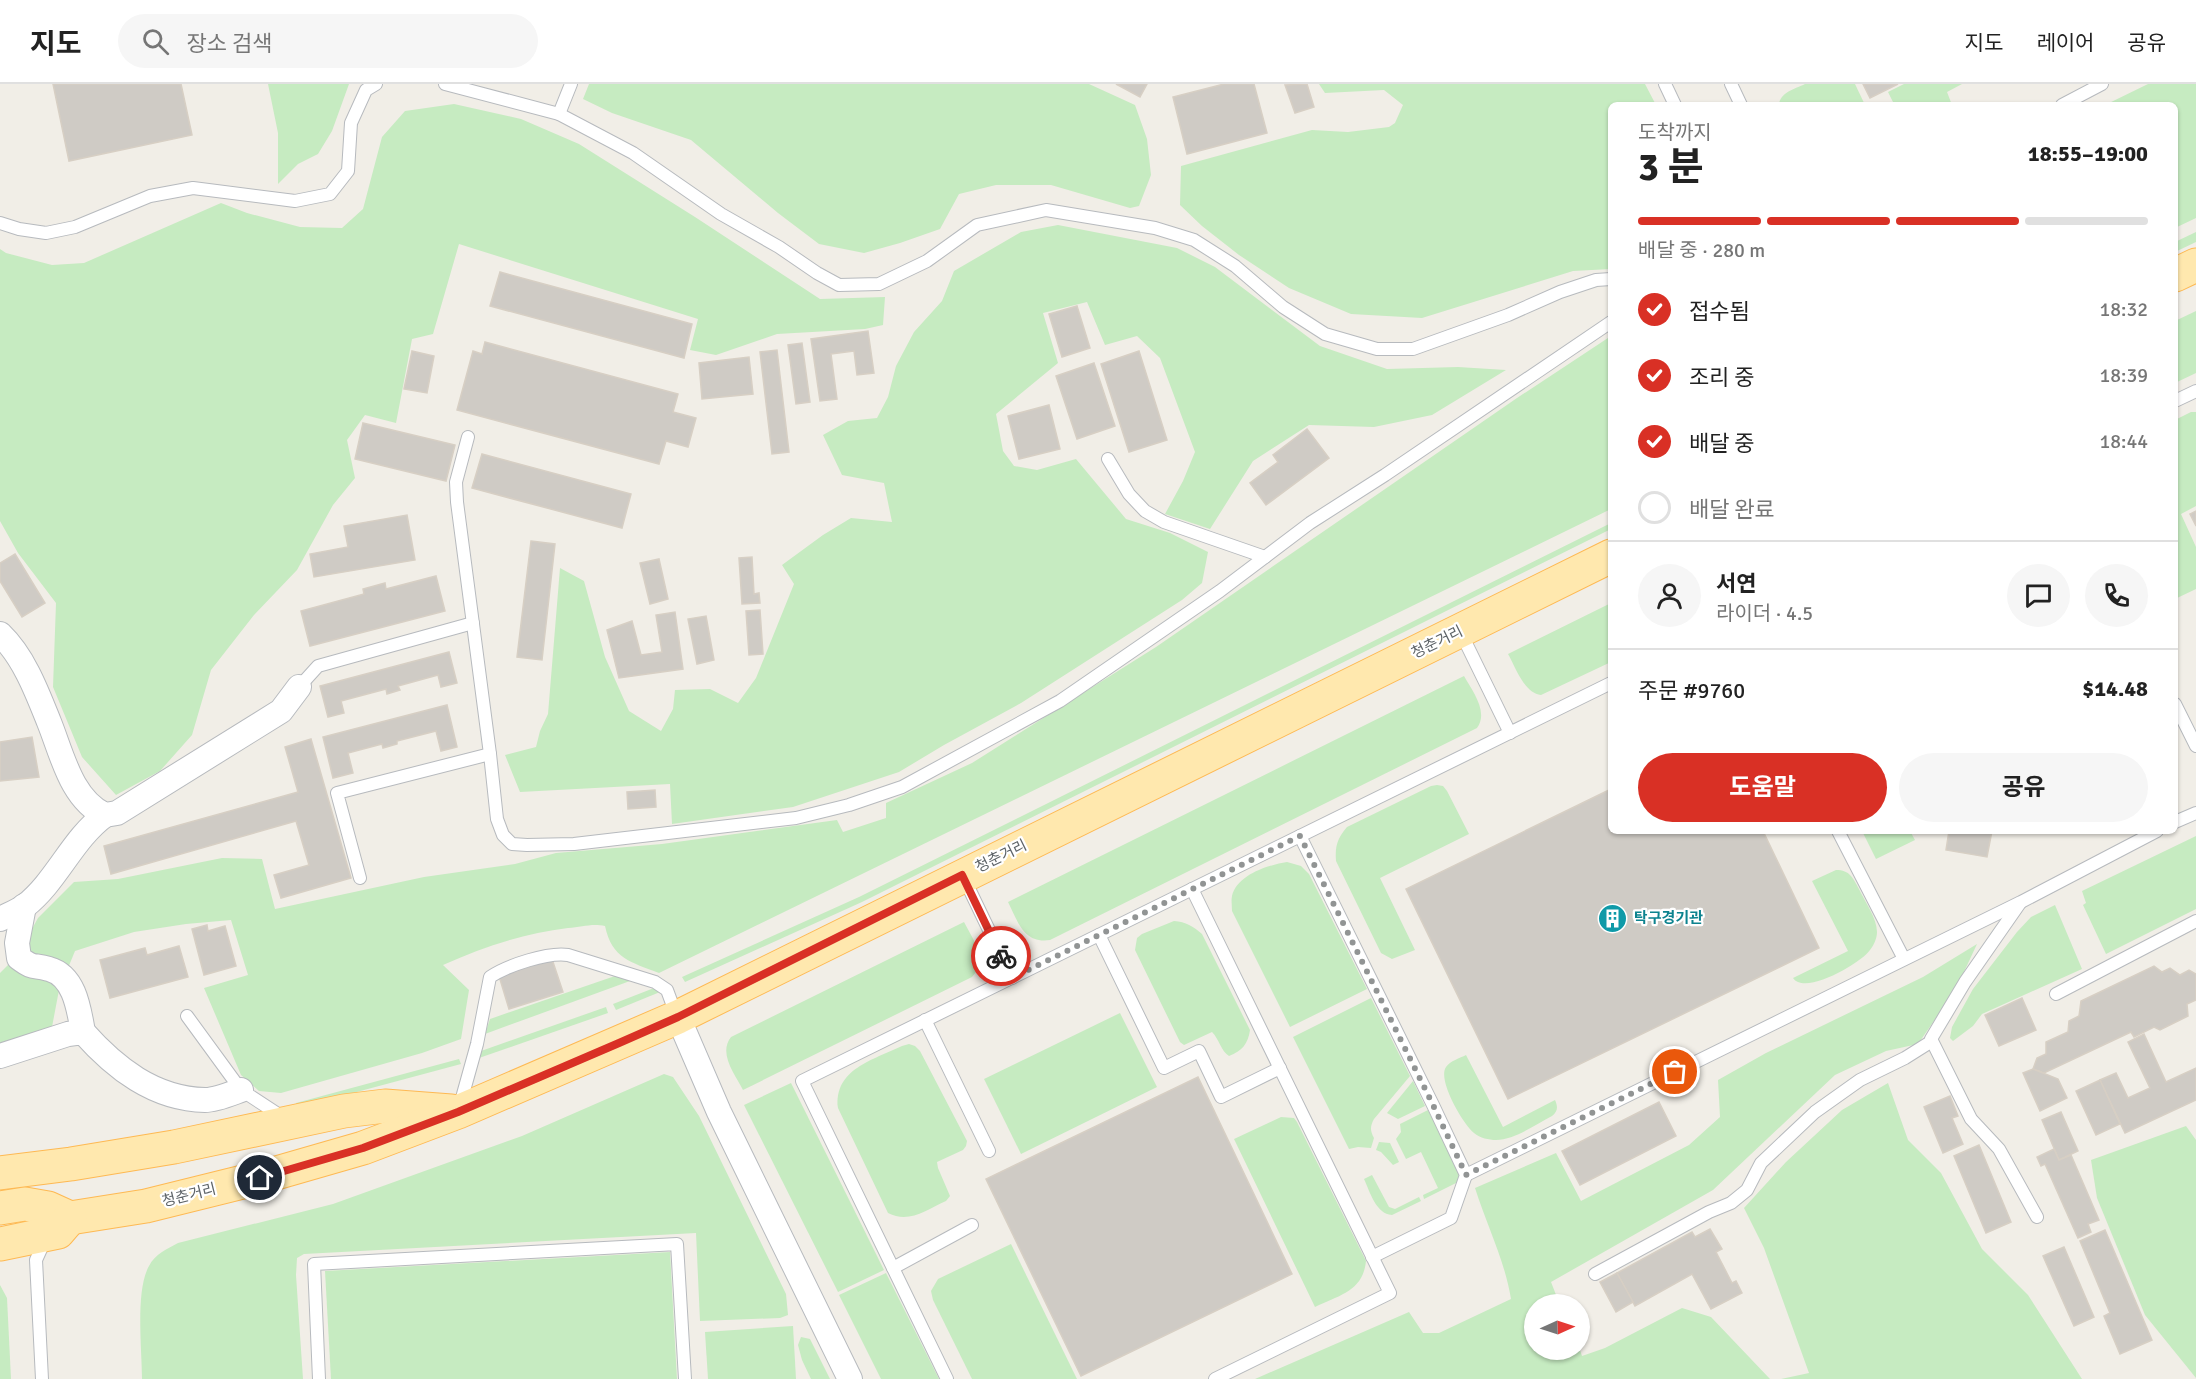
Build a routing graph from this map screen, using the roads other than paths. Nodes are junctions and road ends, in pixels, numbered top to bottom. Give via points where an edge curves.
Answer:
1 (376, 84) edge
2 (571, 84) edge
3 (1665, 84) edge
4 (1731, 84) edge
5 (2102, 84) edge
6 (450, 85) edge
7 (1674, 102) edge
8 (1740, 102) edge
9 (2067, 102) edge
10 (558, 114) junction
11 (0, 223) edge
12 (2196, 265) edge
13 (2178, 274) edge
14 (1608, 279) edge
15 (1608, 324) edge
16 (2196, 391) edge
17 (2178, 400) edge
18 (468, 437) dead end
19 (1108, 459) dead end
20 (1264, 557) junction
21 (1608, 557) edge
22 (473, 622) junction
23 (1460, 631) junction
24 (0, 634) edge
25 (1608, 684) edge
26 (299, 687) joint
27 (2178, 710) edge
28 (1510, 733) junction
29 (2196, 746) edge
30 (490, 754) junction
31 (2196, 813) edge
32 (105, 815) junction
33 (2178, 821) edge
34 (1840, 834) edge
35 (2151, 834) edge
36 (1300, 836) junction
37 (962, 875) junction
38 (360, 878) dead end
39 (1192, 889) junction
40 (2021, 902) junction
41 (24, 906) junction
42 (0, 919) edge
43 (2196, 921) edge
44 (1099, 935) junction
45 (1904, 959) junction
46 (1012, 978) junction
47 (2056, 994) dead end
48 (187, 1016) dead end
49 (678, 1017) junction
50 (925, 1020) junction
51 (82, 1032) junction
52 (1932, 1041) junction
53 (0, 1056) edge
54 (1280, 1068) junction
55 (241, 1090) junction
56 (458, 1112) junction
57 (293, 1123) junction
58 (989, 1150) dead end
59 (0, 1173) edge
60 (1466, 1175) junction
61 (0, 1208) edge
62 (2037, 1217) dead end
63 (972, 1225) dead end
64 (59, 1226) junction
65 (0, 1244) edge
66 (1372, 1257) junction
67 (893, 1268) junction
68 (1594, 1274) dead end
69 (42, 1379) edge
70 (319, 1379) edge
71 (685, 1379) edge
72 (850, 1379) edge
73 (947, 1379) edge
74 (1215, 1379) edge

1 - 11 lane via 366,90 351,123 348,171 330,194 295,201 193,188 150,196 75,227 46,233
2 - 10 lane
3 - 7 lane
4 - 8 lane
5 - 9 lane
6 - 10 lane
10 - 14 lane via 633,153 721,214 839,285 879,284 927,261 977,225 1046,210 1155,228 1194,240 1325,334 1377,349 1413,349 1560,292
12 - 13 main road
15 - 20 lane
16 - 17 lane
18 - 22 lane via 456,482
19 - 20 lane via 1129,494 1145,511 1164,522
20 - 30 lane via 1060,701 902,787 849,805 796,818 709,829 574,844 512,844 503,836 497,819
21 - 23 main road, 청춘거리
22 - 26 lane via 318,666
22 - 30 lane
23 - 28 lane
23 - 37 main road, 청춘거리
24 - 32 street via 29,676 68,771 88,804
25 - 28 lane
26 - 32 street via 281,711 247,734 117,813
27 - 29 lane
28 - 36 lane
30 - 38 lane via 337,793
31 - 33 lane
32 - 41 street
34 - 45 lane
35 - 40 lane
36 - 39 lane
36 - 60 lane
37 - 46 lane
37 - 49 main road, 청춘거리
39 - 44 lane
39 - 54 lane
40 - 45 lane
40 - 52 lane via 1965,982
41 - 42 street
41 - 51 street via 17,943 19,958 31,967 55,971 68,983 77,999
43 - 47 lane
44 - 46 lane
44 - 54 lane via 1164,1068 1199,1051 1221,1097
45 - 60 lane
46 - 50 lane
48 - 55 lane
49 - 56 main road, 청춘거리
49 - 56 lane via 667,990 655,982 568,955 556,953 500,970 490,977
49 - 72 street via 719,1112
50 - 58 lane
50 - 67 lane via 802,1081
51 - 53 street
51 - 55 street via 128,1074 166,1095 207,1100
52 - 62 lane via 1971,1119 1999,1149
52 - 68 lane via 1860,1080 1815,1112 1761,1162 1747,1190 1731,1203
54 - 66 lane
55 - 57 lane
56 - 57 main road via 385,1106
56 - 64 main road, 청춘거리 via 363,1148 260,1178
57 - 59 main road via 174,1148
60 - 66 lane via 1451,1218
61 - 64 main road via 25,1204 48,1208
63 - 67 lane
64 - 65 main road, 청춘거리
64 - 69 lane via 36,1260
66 - 74 lane via 1390,1293
67 - 73 lane
70 - 71 lane via 314,1264 677,1244

